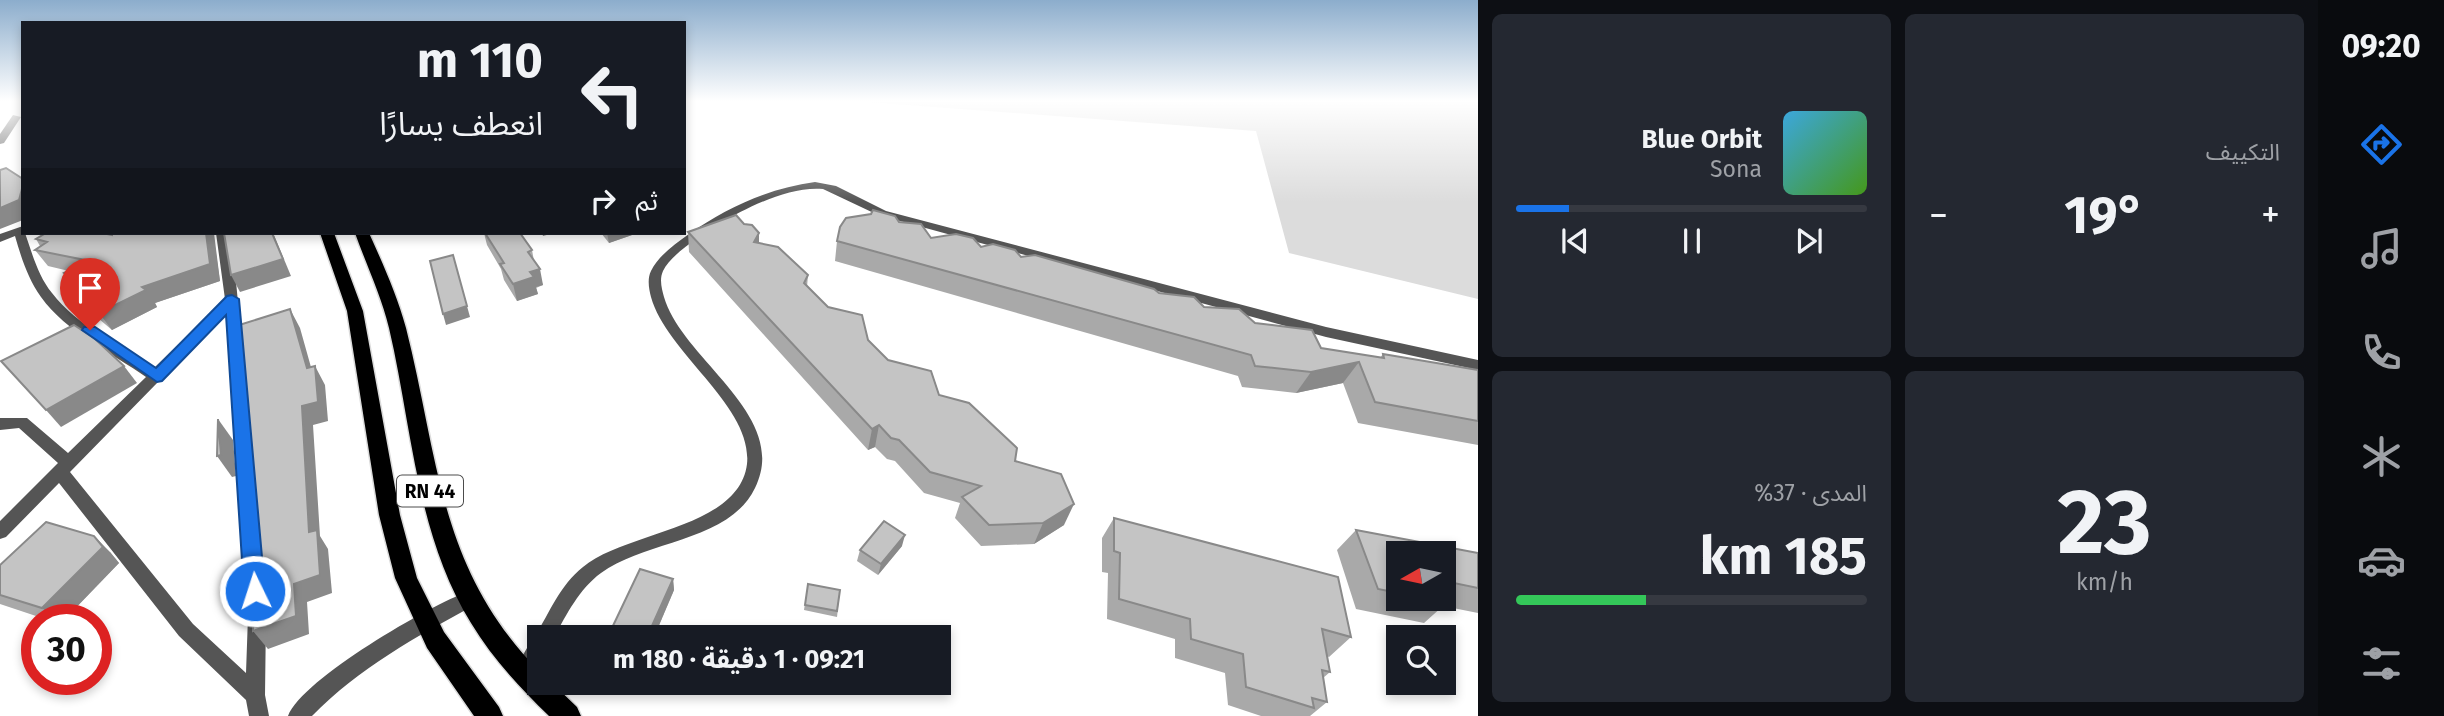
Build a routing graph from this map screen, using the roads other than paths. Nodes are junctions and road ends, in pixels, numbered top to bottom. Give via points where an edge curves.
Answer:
1 (21, 230) edge
2 (22, 235) edge
3 (222, 235) edge
4 (328, 235) edge
5 (363, 235) edge
6 (0, 238) edge
7 (232, 299) junction
8 (1478, 365) edge
9 (157, 377) junction
10 (242, 413) edge
11 (0, 424) edge
12 (66, 468) junction
13 (0, 532) edge
14 (470, 599) junction
15 (256, 604) edge
16 (424, 622) junction
17 (551, 625) edge
18 (527, 667) edge
19 (524, 672) junction
20 (256, 695) junction
21 (259, 716) edge
22 (298, 716) edge
23 (490, 716) edge
24 (568, 716) edge

1 - 6 street
2 - 9 street via 32,272 48,298
3 - 7 street
4 - 16 main road, RN 44 via 361,334 391,521
5 - 14 main road, RN 44 via 396,324 437,517
7 - 9 street
7 - 10 street
8 - 17 street via 1337,335 882,213 824,186 801,187 722,217 669,258 655,281 670,326 749,431 755,465 746,489 735,506 713,520 655,538 598,565 569,592
9 - 12 street
11 - 12 street via 22,422
12 - 13 street
12 - 20 street via 186,630
14 - 16 street
14 - 19 main road, RN 44 via 495,639
15 - 20 street
16 - 22 street via 331,684
16 - 23 main road, RN 44 via 450,667
18 - 19 street
19 - 24 main road, RN 44
20 - 21 street

